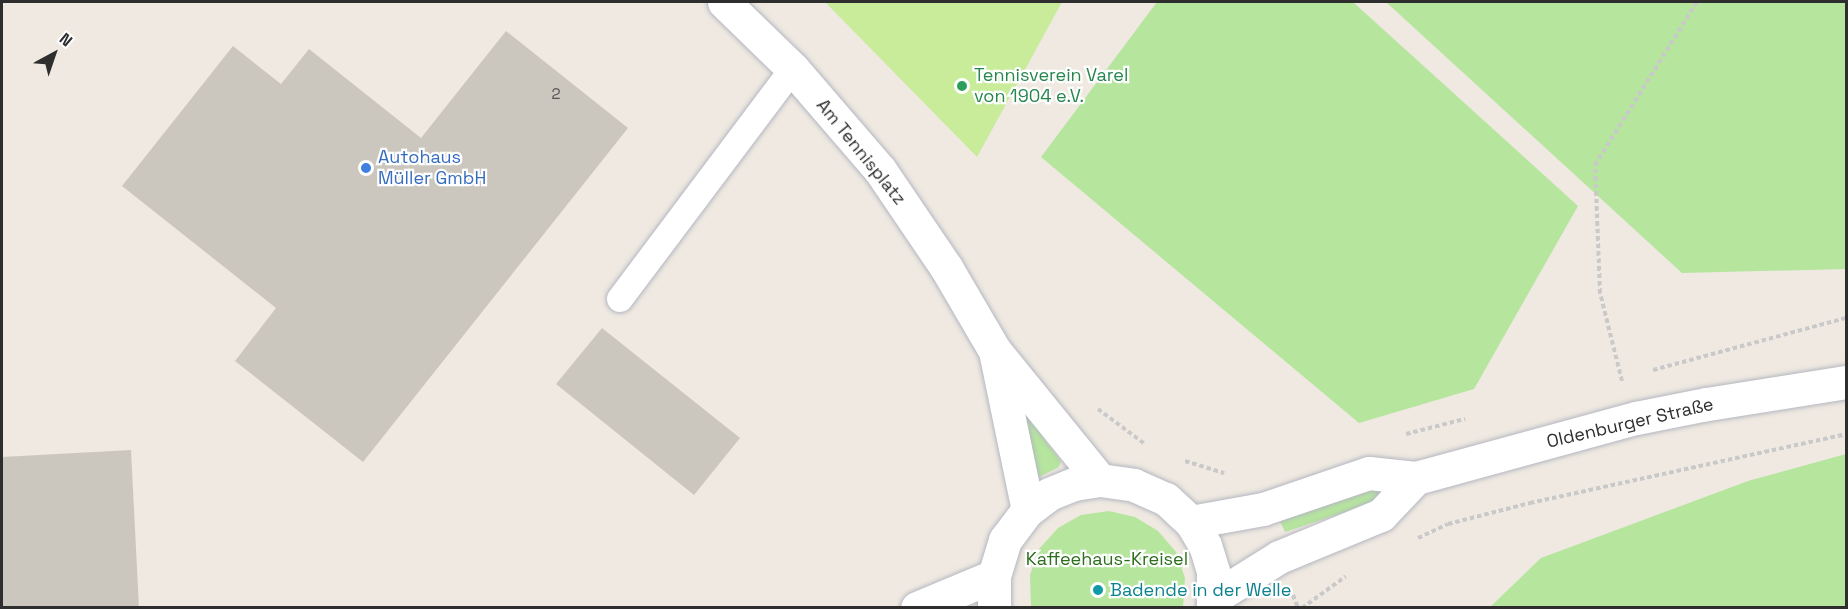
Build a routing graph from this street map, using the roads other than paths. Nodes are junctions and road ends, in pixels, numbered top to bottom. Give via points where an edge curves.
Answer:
1 (724, 2) edge
2 (794, 69) junction
3 (620, 299) dead end
4 (995, 351) junction
5 (1846, 382) edge
6 (1416, 478) junction
7 (1100, 480) junction
8 (1028, 510) junction
9 (1191, 522) junction
10 (994, 592) edge
11 (1214, 602) edge
12 (917, 608) edge

1 - 2 main road, Am Tennisplatz
2 - 3 lane
2 - 4 main road, Am Tennisplatz via 880,170 947,269
4 - 7 main road, Am Tennisplatz
4 - 8 main road, Am Tennisplatz
5 - 6 main road, Oldenburger Straße via 1636,418
6 - 9 main road, Oldenburger Straße via 1369,473 1263,509
6 - 11 main road via 1382,515 1279,557
7 - 8 main road via 1074,484 1049,494
7 - 9 main road via 1134,485 1166,499
8 - 10 main road via 1005,540
9 - 11 main road via 1205,545 1213,571
10 - 12 main road

